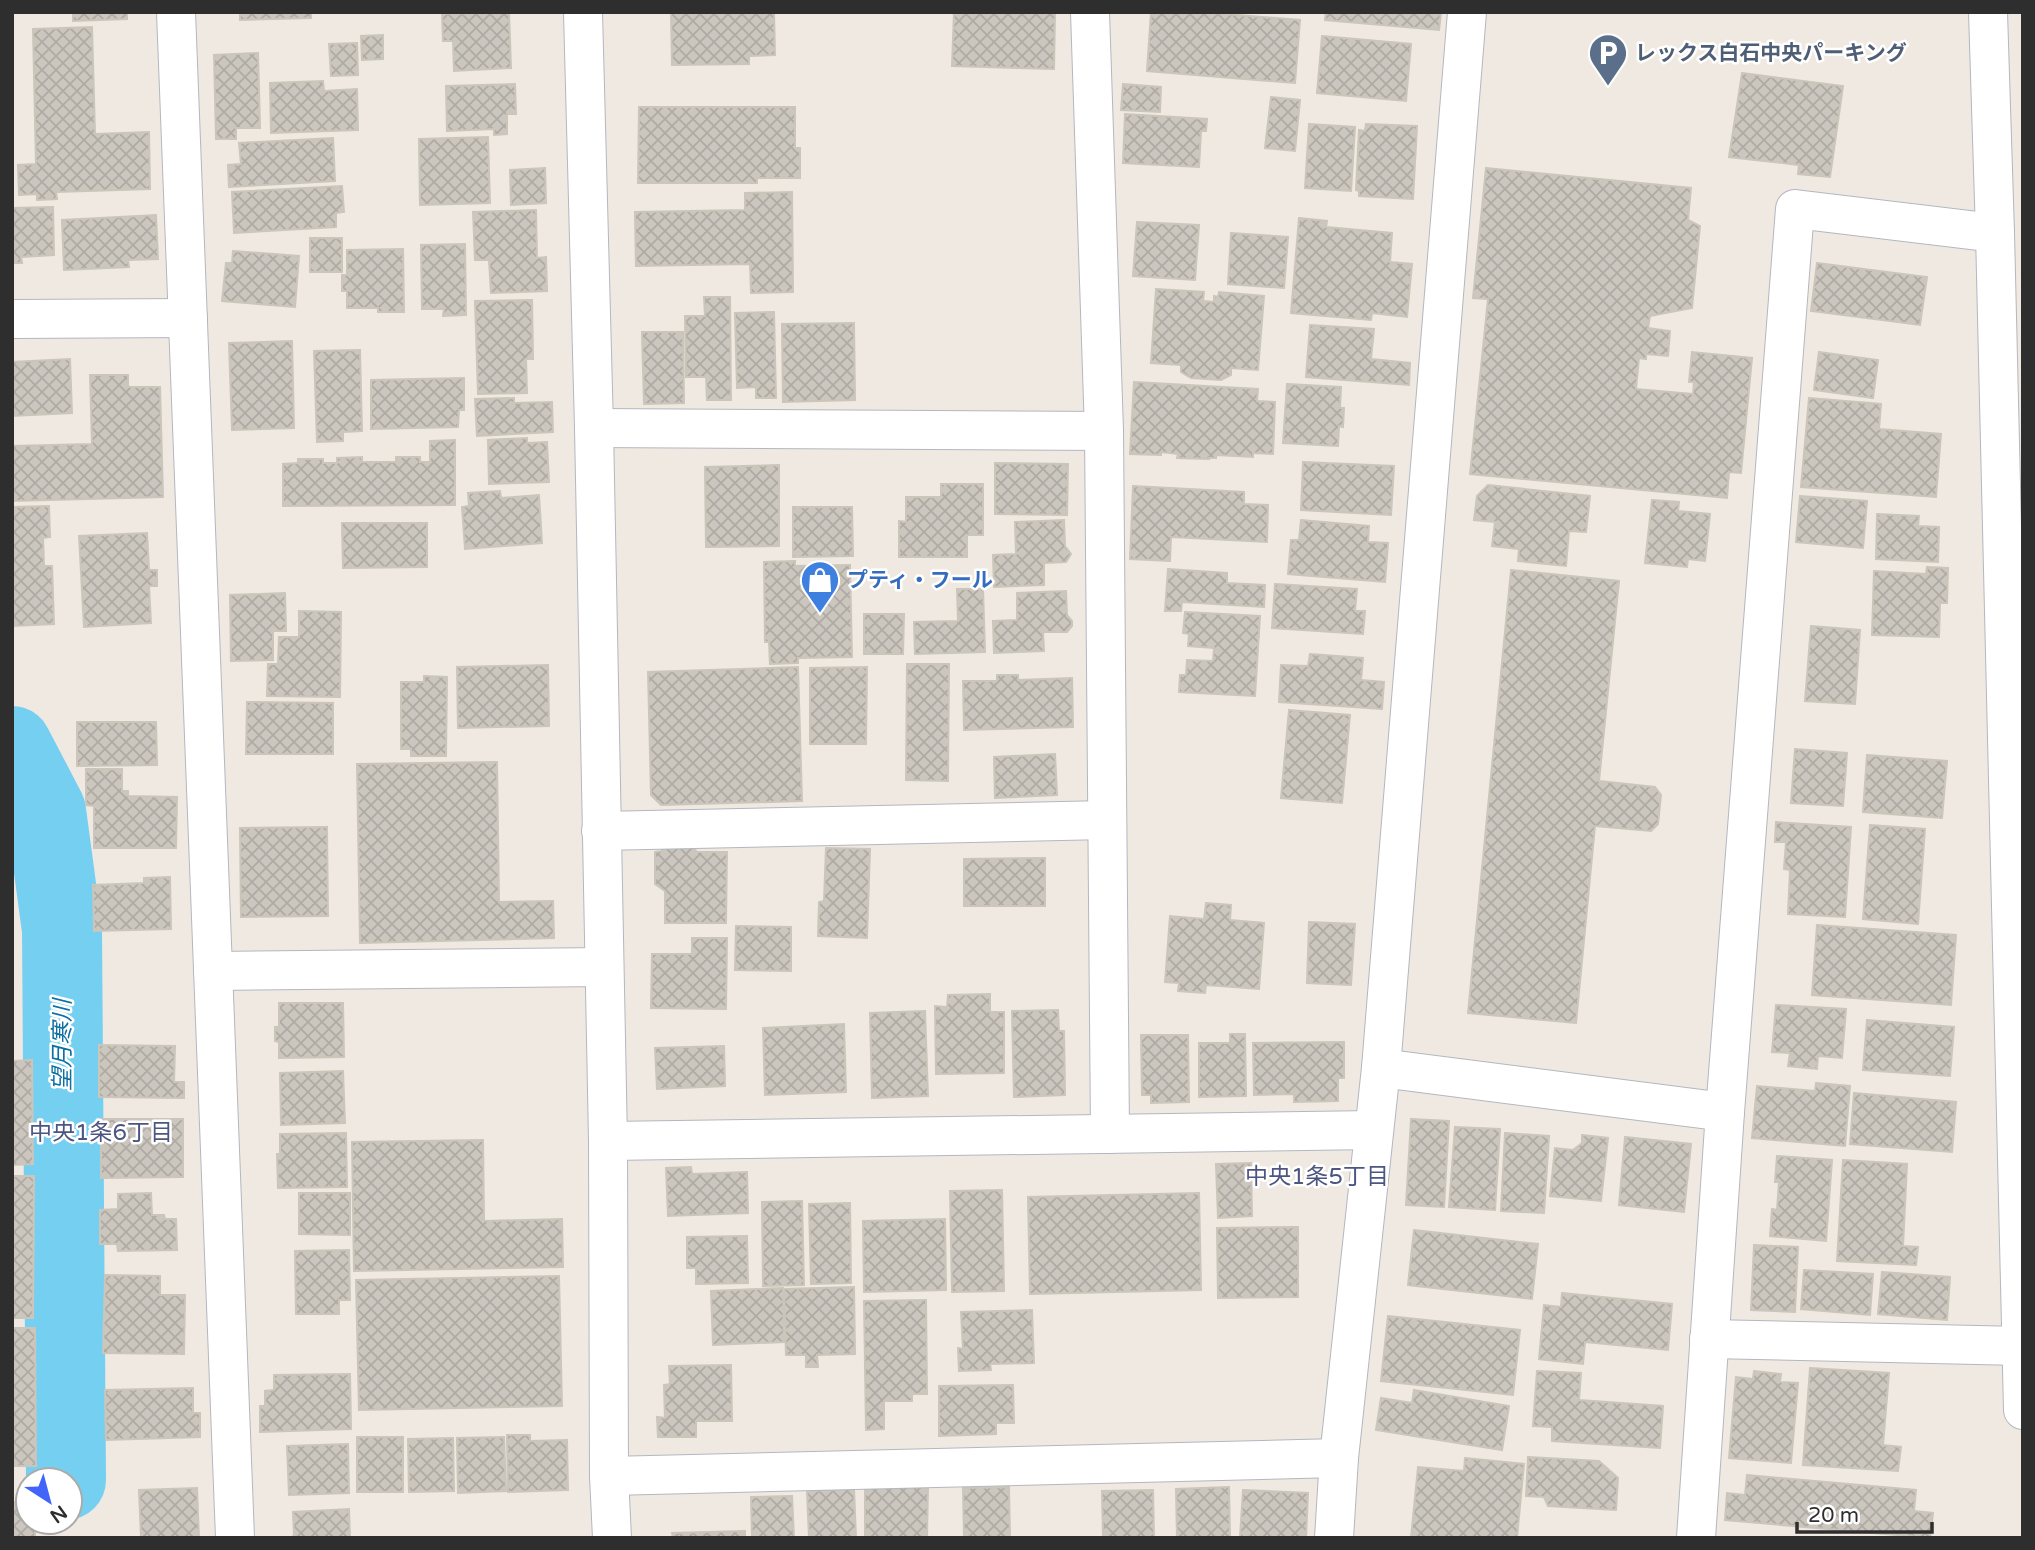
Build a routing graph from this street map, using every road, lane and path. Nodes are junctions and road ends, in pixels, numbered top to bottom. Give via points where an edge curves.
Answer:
1 (176, 12) edge
2 (583, 12) edge
3 (1090, 12) edge
4 (1467, 12) edge
5 (1988, 12) edge
6 (1995, 233) junction
7 (188, 318) junction
8 (12, 319) edge
9 (594, 428) junction
10 (1104, 431) junction
11 (1107, 820) junction
12 (601, 831) junction
13 (604, 967) junction
14 (213, 971) junction
15 (1381, 1068) junction
16 (1725, 1112) junction
17 (1374, 1130) junction
18 (1110, 1134) junction
19 (608, 1141) junction
20 (1709, 1339) junction
21 (2021, 1346) edge
22 (2023, 1410) edge
23 (1339, 1458) junction
24 (610, 1476) junction
25 (235, 1538) edge
26 (611, 1538) edge
27 (1335, 1538) edge
28 (1696, 1538) edge

1 - 7 street
2 - 9 street
3 - 10 street
4 - 15 street
5 - 6 street
6 - 16 street via 1796,209
6 - 21 street
7 - 8 street
7 - 14 street
9 - 10 street
9 - 12 street
10 - 11 street
11 - 12 street
11 - 18 street
12 - 13 street
13 - 14 street
13 - 19 street
14 - 25 street
15 - 16 street
15 - 17 street
16 - 20 street
17 - 18 street
17 - 23 street
18 - 19 street
19 - 24 street
20 - 21 street
20 - 28 street
21 - 22 street
23 - 24 street
23 - 27 street
24 - 26 street

